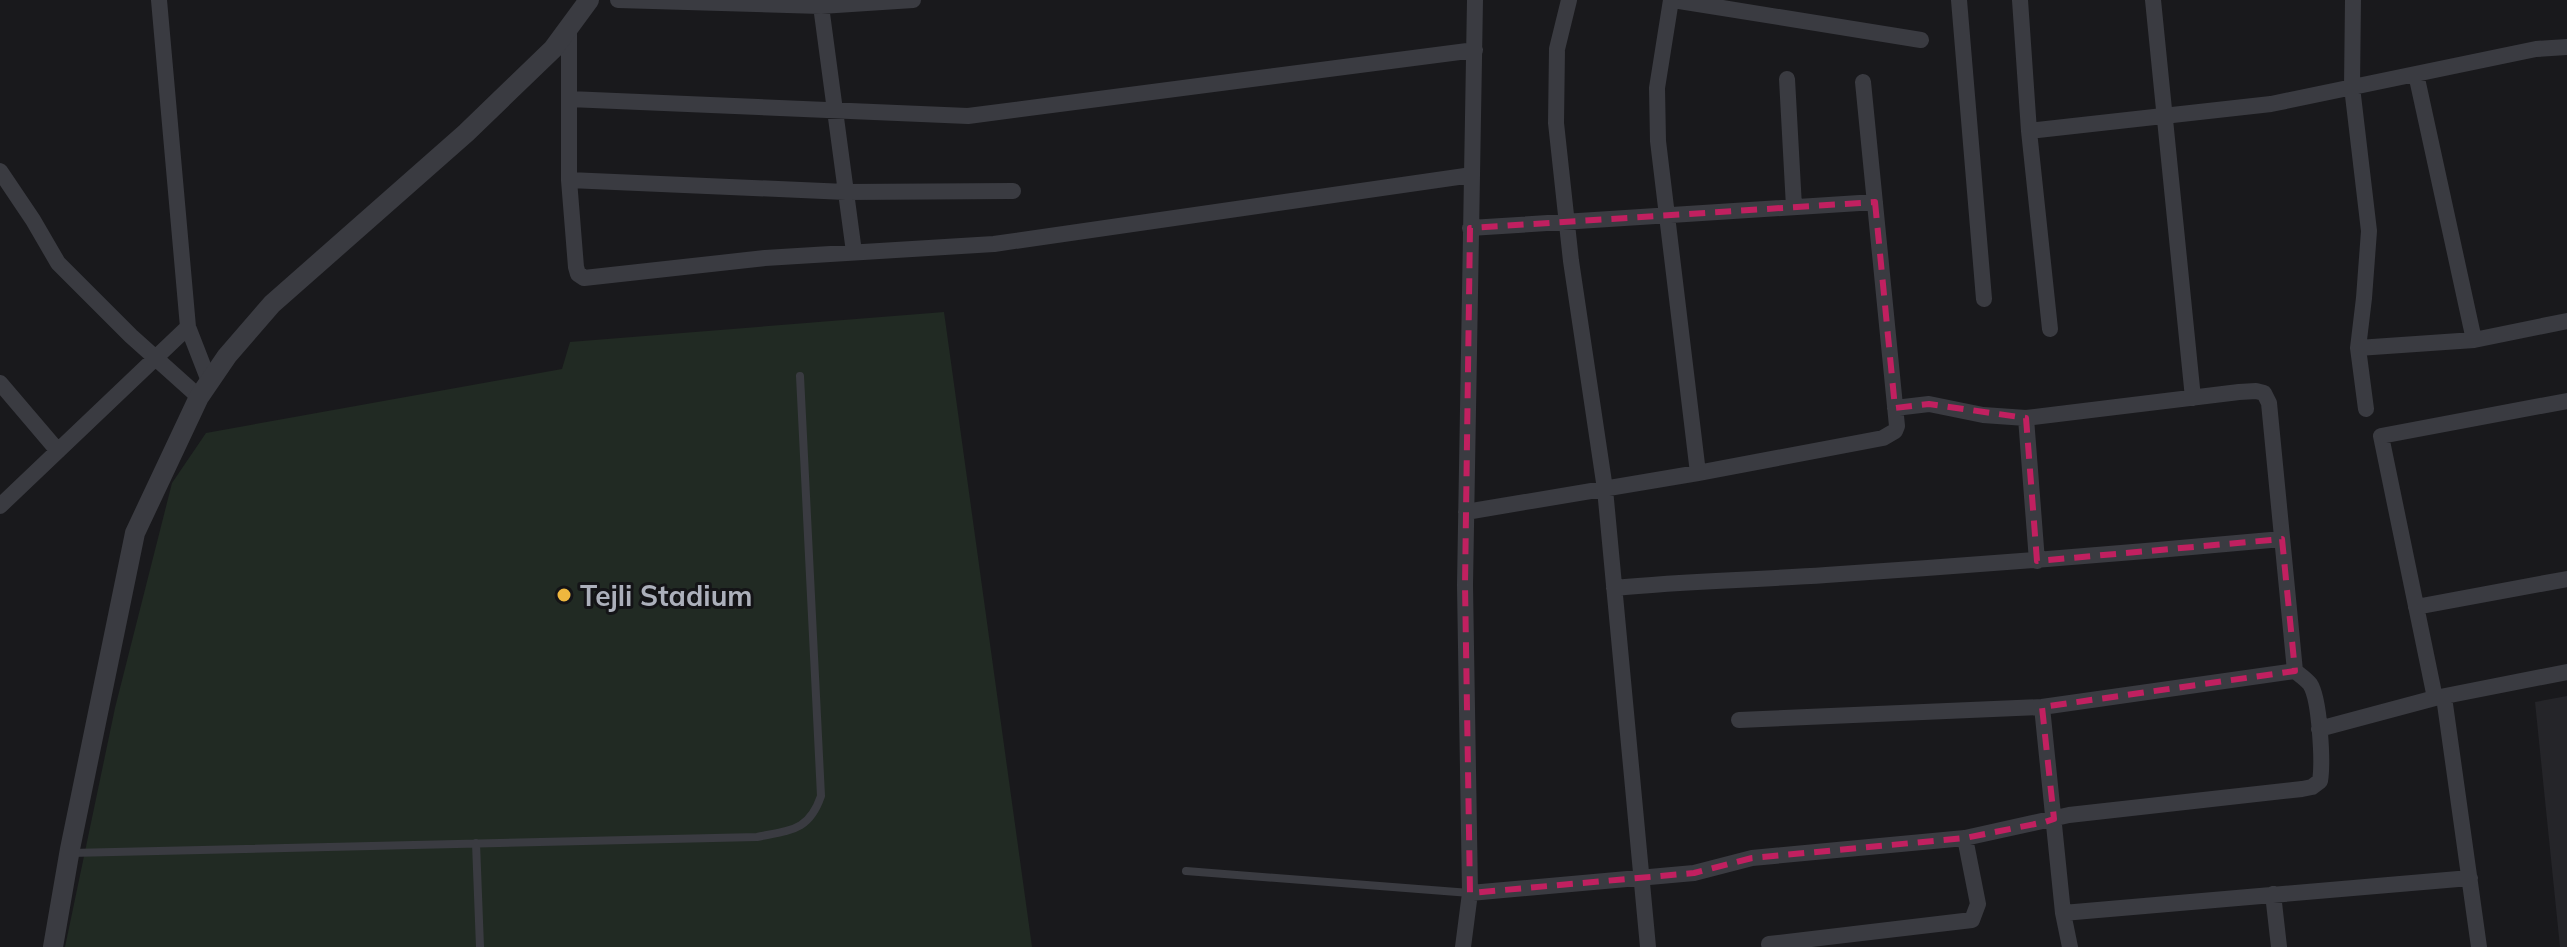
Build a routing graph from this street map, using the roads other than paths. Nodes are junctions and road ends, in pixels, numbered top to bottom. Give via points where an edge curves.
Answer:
1 (159, 0) edge
2 (589, 0) edge
3 (618, 0) edge
4 (913, 0) edge
5 (1475, 0) edge
6 (1569, 0) edge
7 (1672, 0) edge
8 (1959, 0) edge
9 (2020, 0) edge
10 (2153, 0) edge
11 (2353, 0) edge
12 (821, 6) junction
13 (1772, 8) edge
14 (569, 28) junction
15 (1921, 40) dead end
16 (2567, 47) edge
17 (1475, 50) junction
18 (2416, 74) junction
19 (1787, 79) dead end
20 (1863, 82) dead end
21 (2352, 87) junction
22 (569, 99) junction
23 (835, 110) junction
24 (2165, 116) junction
25 (2029, 131) junction
26 (0, 171) edge
27 (1472, 175) junction
28 (569, 180) junction
29 (1013, 191) dead end
30 (846, 192) junction
31 (1875, 202) junction
32 (1794, 207) junction
33 (1667, 215) junction
34 (1567, 222) junction
35 (1470, 228) junction
36 (854, 252) junction
37 (1984, 299) dead end
38 (2567, 321) edge
39 (188, 327) junction
40 (2050, 329) dead end
41 (2474, 340) junction
42 (2358, 348) junction
43 (156, 358) junction
44 (800, 376) dead end
45 (0, 383) edge
46 (204, 389) junction
47 (2193, 398) junction
48 (2567, 401) edge
49 (1895, 408) junction
50 (2366, 409) dead end
51 (2026, 418) junction
52 (58, 451) junction
53 (1698, 473) junction
54 (1605, 489) junction
55 (0, 506) edge
56 (1466, 512) junction
57 (2282, 539) junction
58 (2037, 561) junction
59 (2567, 579) edge
60 (1614, 588) junction
61 (2416, 607) junction
62 (2295, 671) junction
63 (2567, 672) edge
64 (2440, 698) junction
65 (2042, 707) junction
66 (1739, 720) dead end
67 (2319, 729) junction
68 (2054, 819) junction
69 (1965, 838) junction
70 (476, 843) junction
71 (69, 853) junction
72 (1186, 871) dead end
73 (2470, 878) junction
74 (1640, 879) junction
75 (1470, 893) junction
76 (2273, 894) junction
77 (2063, 913) junction
78 (1769, 944) dead end
79 (53, 947) edge
80 (480, 947) edge
81 (1463, 947) edge
82 (1648, 947) edge
83 (2070, 947) edge
84 (2279, 947) edge
85 (2479, 947) edge

1 - 39 street
2 - 14 street
3 - 12 street
4 - 12 street
5 - 17 street
6 - 34 street via 1557,49 1556,123
7 - 13 street
7 - 33 street via 1657,88
8 - 37 street
9 - 25 street
10 - 24 street
11 - 21 street
12 - 23 street
13 - 15 street
14 - 22 street
14 - 46 street via 466,133 272,304
16 - 18 street
17 - 23 street via 968,116
17 - 27 street
18 - 21 street
18 - 41 street
19 - 32 street
20 - 31 street
21 - 24 street via 2271,104
21 - 42 street via 2369,231
22 - 23 street
22 - 28 street
23 - 30 street
24 - 25 street
24 - 47 street
25 - 40 street
26 - 43 street via 58,263
27 - 35 street
27 - 36 street via 994,244
28 - 30 street
28 - 36 street via 576,267 584,278
29 - 30 street
30 - 36 street
31 - 32 street
31 - 49 street
32 - 33 street
33 - 34 street
33 - 53 street
34 - 35 street
34 - 54 street
35 - 56 street
38 - 41 street
39 - 43 street
39 - 46 street
41 - 42 street
42 - 50 street
43 - 46 street
43 - 52 street
44 - 70 lane via 821,796 815,814 800,826 757,837
45 - 52 street
46 - 71 street via 135,533
47 - 51 street
47 - 57 street via 2264,393
48 - 61 street via 2381,436
49 - 51 street via 1929,404
49 - 53 street via 1897,426 1888,436
51 - 58 street
52 - 55 street
53 - 54 street
54 - 56 street
54 - 60 street
56 - 75 street
57 - 58 street
57 - 62 street
58 - 60 street
59 - 61 street
60 - 74 street
61 - 64 street
62 - 65 street
62 - 67 street via 2314,694
63 - 64 street
64 - 67 street
64 - 73 street
65 - 66 street
65 - 68 street
67 - 68 street via 2321,773 2312,787
68 - 69 street
68 - 77 street
69 - 74 street via 1752,858 1694,873
69 - 78 street via 1978,904 1972,920
70 - 71 lane
70 - 80 lane
71 - 79 street
72 - 75 lane
73 - 76 street
73 - 85 street
74 - 75 street
74 - 82 street
75 - 81 street
76 - 77 street
76 - 84 street
77 - 83 street

